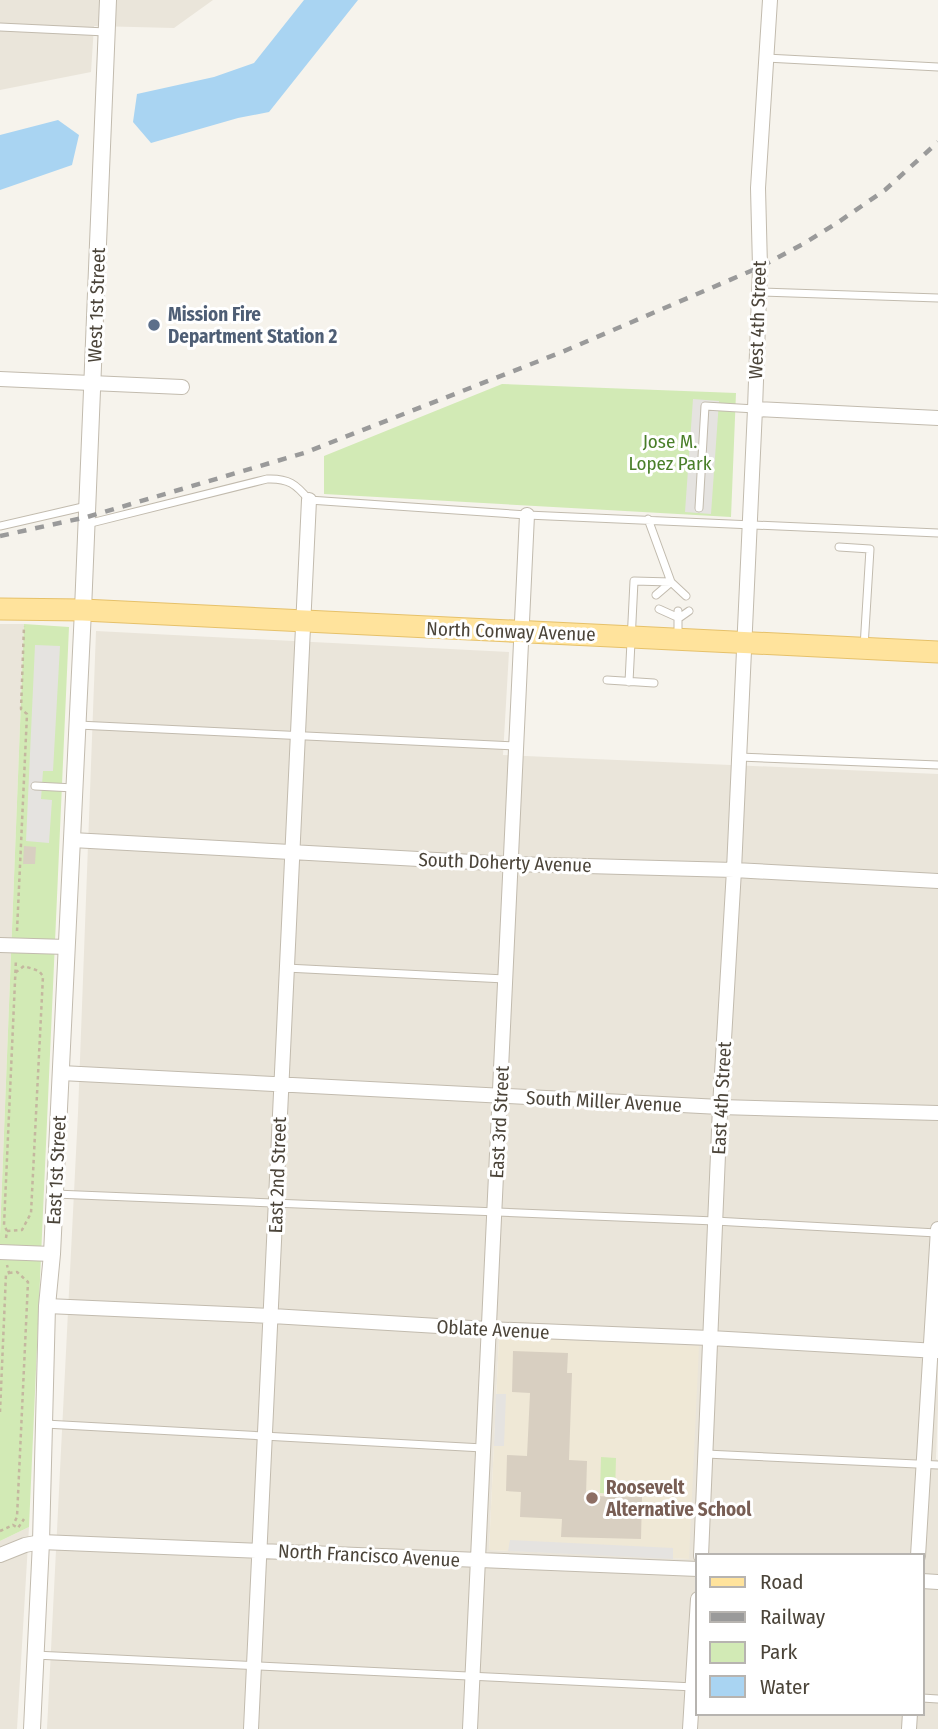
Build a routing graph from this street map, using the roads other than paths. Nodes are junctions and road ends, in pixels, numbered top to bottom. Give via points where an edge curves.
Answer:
1 (108, 0) edge
2 (770, 0) edge
3 (0, 27) edge
4 (106, 32) junction
5 (766, 58) junction
6 (938, 66) edge
7 (759, 292) junction
8 (938, 299) edge
9 (0, 379) edge
10 (93, 384) junction
11 (182, 387) dead end
12 (755, 409) junction
13 (938, 418) edge
14 (309, 500) junction
15 (87, 506) junction
16 (699, 508) dead end
17 (527, 515) junction
18 (648, 519) junction
19 (749, 523) junction
20 (86, 524) junction
21 (0, 526) edge
22 (938, 533) edge
23 (839, 547) dead end
24 (671, 582) junction
25 (656, 595) dead end
26 (674, 596) dead end
27 (686, 596) dead end
28 (0, 609) edge
29 (659, 609) dead end
30 (83, 610) junction
31 (689, 611) dead end
32 (301, 622) junction
33 (678, 622) junction
34 (521, 631) junction
35 (633, 636) junction
36 (744, 640) junction
37 (864, 648) junction
38 (938, 652) edge
39 (607, 680) dead end
40 (629, 682) junction
41 (654, 683) dead end
42 (78, 725) junction
43 (296, 736) junction
44 (516, 747) junction
45 (739, 757) junction
46 (938, 765) edge
47 (35, 786) dead end
48 (75, 788) junction
49 (72, 840) junction
50 (291, 851) junction
51 (512, 864) junction
52 (734, 870) junction
53 (938, 881) edge
54 (0, 945) edge
55 (67, 947) junction
56 (285, 968) junction
57 (506, 979) junction
58 (61, 1073) junction
59 (280, 1084) junction
60 (500, 1095) junction
61 (720, 1107) junction
62 (938, 1113) edge
63 (55, 1194) junction
64 (276, 1203) junction
65 (494, 1213) junction
66 (715, 1221) junction
67 (938, 1232) edge
68 (3, 1252) edge
69 (52, 1254) junction
70 (47, 1306) junction
71 (272, 1316) junction
72 (488, 1329) junction
73 (710, 1338) junction
74 (935, 1351) edge
75 (933, 1394) edge
76 (44, 1424) junction
77 (265, 1436) junction
78 (483, 1447) junction
79 (705, 1454) junction
80 (931, 1465) edge
81 (41, 1542) junction
82 (259, 1550) junction
83 (701, 1554) edge
84 (918, 1554) edge
85 (0, 1555) edge
86 (478, 1560) junction
87 (696, 1569) edge
88 (35, 1655) junction
89 (696, 1658) edge
90 (254, 1665) junction
91 (472, 1677) junction
92 (695, 1687) edge
93 (32, 1729) edge
94 (251, 1729) edge
95 (470, 1729) edge
96 (690, 1729) edge

1 - 4 street, West 1st Street
2 - 5 street, West 4th Street
3 - 4 lane
4 - 10 street, West 1st Street
5 - 6 lane
5 - 7 street, West 4th Street via 758,188
7 - 8 lane
7 - 12 street, West 4th Street
9 - 10 street
10 - 11 street
10 - 15 street, West 1st Street
12 - 13 street
12 - 16 lane via 705,406
12 - 19 street, West 4th Street
14 - 17 lane
14 - 20 lane via 296,484 267,479
14 - 32 street, East 2nd Street
15 - 20 street, West 1st Street
15 - 21 lane
17 - 18 lane
17 - 34 street, East 3rd Street
18 - 19 lane
18 - 24 lane
19 - 22 lane
19 - 36 street, West 4th Street
20 - 30 street, West 1st Street
23 - 37 lane via 870,549
24 - 25 lane
24 - 26 lane
24 - 27 lane
24 - 35 lane via 634,581
28 - 30 main road, North Conway Avenue
29 - 33 lane
30 - 32 main road, North Conway Avenue
30 - 42 street, East 1st Street
31 - 33 lane
32 - 34 main road, North Conway Avenue
32 - 43 street, East 2nd Street
33 - 35 main road, North Conway Avenue
33 - 36 main road, North Conway Avenue
34 - 35 main road, North Conway Avenue
34 - 44 street, East 3rd Street
35 - 40 lane
36 - 37 main road, North Conway Avenue
36 - 45 street, East 4th Street
37 - 38 main road, North Conway Avenue
39 - 40 lane
40 - 41 lane
42 - 43 lane
42 - 48 street, East 1st Street
43 - 44 lane
43 - 50 street, East 2nd Street
44 - 51 street, East 3rd Street
45 - 46 lane
45 - 52 street, East 4th Street
47 - 48 lane
48 - 49 street, East 1st Street
49 - 50 street, South Doherty Avenue
49 - 55 street, East 1st Street
50 - 51 street, South Doherty Avenue
50 - 56 street, East 2nd Street
51 - 52 street, South Doherty Avenue
51 - 57 street, East 3rd Street
52 - 53 street, South Doherty Avenue
52 - 61 street, East 4th Street
54 - 55 street
55 - 58 street, East 1st Street
56 - 57 lane
56 - 59 street, East 2nd Street
57 - 60 street, East 3rd Street
58 - 59 street, South Miller Avenue
58 - 63 street, East 1st Street
59 - 60 street, South Miller Avenue
59 - 64 street, East 2nd Street
60 - 61 street, South Miller Avenue
60 - 65 street, East 3rd Street
61 - 62 street, South Miller Avenue
61 - 66 street, East 4th Street
63 - 64 lane
63 - 69 street, East 1st Street
64 - 65 lane
64 - 71 street, East 2nd Street
65 - 66 lane
65 - 72 street, East 3rd Street
66 - 67 lane
66 - 73 street, East 4th Street
67 - 74 street
68 - 69 street
69 - 70 street, East 1st Street
70 - 71 street, Oblate Avenue
70 - 76 street, East 1st Street
71 - 72 street, Oblate Avenue
71 - 77 street, East 2nd Street
72 - 73 street, Oblate Avenue
72 - 78 street, East 3rd Street
73 - 74 street, Oblate Avenue
73 - 79 street, East 4th Street
74 - 75 street
75 - 80 street
76 - 77 lane
76 - 81 street, East 1st Street
77 - 78 lane
77 - 82 street, East 2nd Street
78 - 86 street, East 3rd Street
79 - 80 lane
79 - 83 street, East 4th Street
80 - 84 street
81 - 82 street, North Francisco Avenue
81 - 85 street, North Francisco Avenue
81 - 88 street, East 1st Street
82 - 86 street, North Francisco Avenue
82 - 90 street, East 2nd Street
86 - 87 street, North Francisco Avenue
86 - 91 street, East 3rd Street
88 - 90 lane
88 - 93 street, East 1st Street
89 - 92 street
90 - 91 lane
90 - 94 street, East 2nd Street
91 - 92 lane
91 - 95 street, East 3rd Street
92 - 96 street

